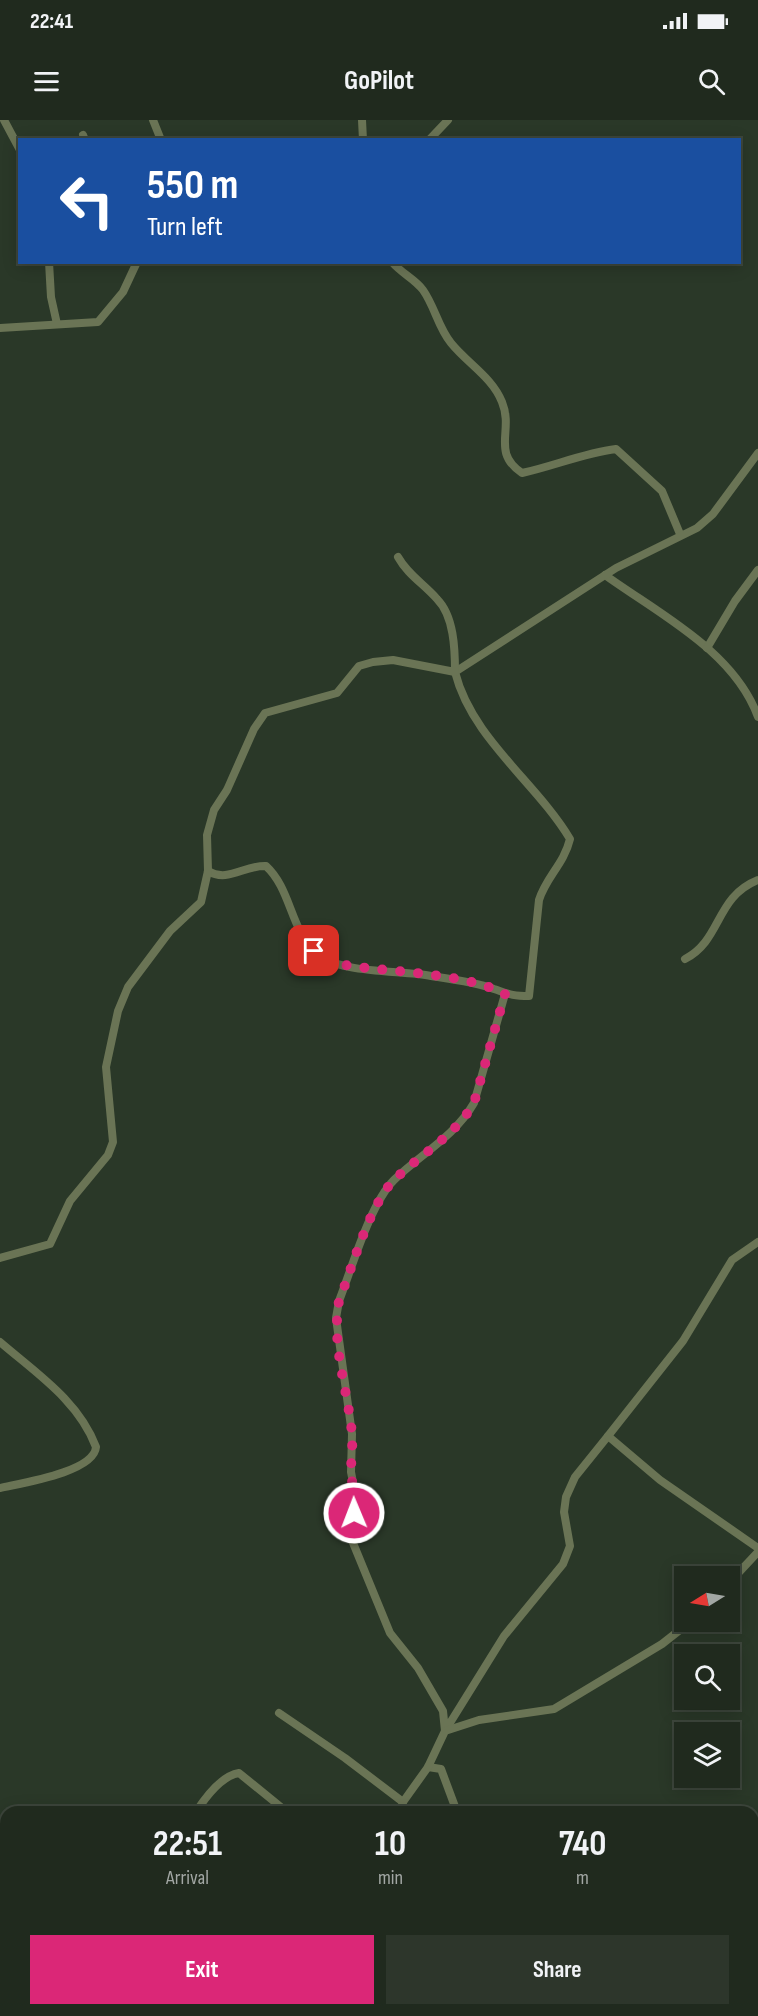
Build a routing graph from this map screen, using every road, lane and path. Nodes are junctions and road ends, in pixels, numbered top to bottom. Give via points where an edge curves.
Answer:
1 (4, 120) edge
2 (153, 120) edge
3 (362, 120) edge
4 (448, 120) edge
5 (160, 138) edge
6 (363, 138) edge
7 (431, 138) edge
8 (18, 146) edge
9 (49, 264) edge
10 (135, 264) edge
11 (394, 264) edge
12 (57, 324) junction
13 (0, 328) edge
14 (758, 453) edge
15 (680, 534) junction
16 (398, 557) dead end
17 (758, 570) edge
18 (605, 575) junction
19 (707, 648) junction
20 (455, 672) junction
21 (758, 717) edge
22 (207, 871) junction
23 (758, 880) edge
24 (686, 959) dead end
25 (505, 994) junction
26 (758, 1242) edge
27 (0, 1258) edge
28 (0, 1342) edge
29 (608, 1436) junction
30 (0, 1488) edge
31 (758, 1550) edge
32 (740, 1570) edge
33 (677, 1632) edge
34 (279, 1713) dead end
35 (445, 1731) junction
36 (428, 1767) junction
37 (404, 1802) junction
38 (200, 1806) edge
39 (279, 1806) edge
40 (402, 1806) edge
41 (455, 1806) edge

1 - 8 street
2 - 5 street
3 - 6 street
4 - 7 street
9 - 12 street
10 - 12 street via 123,292 98,322
11 - 15 street via 421,288 448,340 491,383 503,404 504,456 512,467 522,473 557,466 591,452 616,449 662,491
12 - 13 street
14 - 15 street via 713,514 697,528
15 - 18 street
16 - 20 street via 405,570 440,600 451,626
17 - 19 street
18 - 19 street
18 - 20 street
19 - 21 street via 751,696
20 - 22 street via 393,660 373,662 359,666 337,693 265,713 214,810 207,835
20 - 25 street via 471,710 507,762 557,818 570,839 560,866 538,900 529,996
22 - 25 street via 227,876 255,865 266,866 282,885 303,937 325,960 430,976
22 - 27 street via 201,902 155,950 128,987 118,1011 106,1067 113,1142 108,1155 70,1201 50,1244
23 - 24 street via 737,891 710,935
25 - 35 street via 474,1103 465,1118 393,1181 382,1196 339,1301 336,1318 352,1434 351,1472 356,1498 351,1538 390,1633 418,1668 442,1712
26 - 29 street via 732,1260 683,1341
28 - 30 street via 67,1399 96,1447 90,1460 72,1470
29 - 31 street via 660,1480
29 - 35 street via 574,1477 566,1497 564,1512 570,1546 563,1564 504,1636
31 - 32 street
33 - 35 street via 554,1709 479,1720
34 - 37 street
35 - 36 street
36 - 37 street
36 - 41 street via 441,1769
37 - 40 street
38 - 39 street via 230,1774 239,1773

